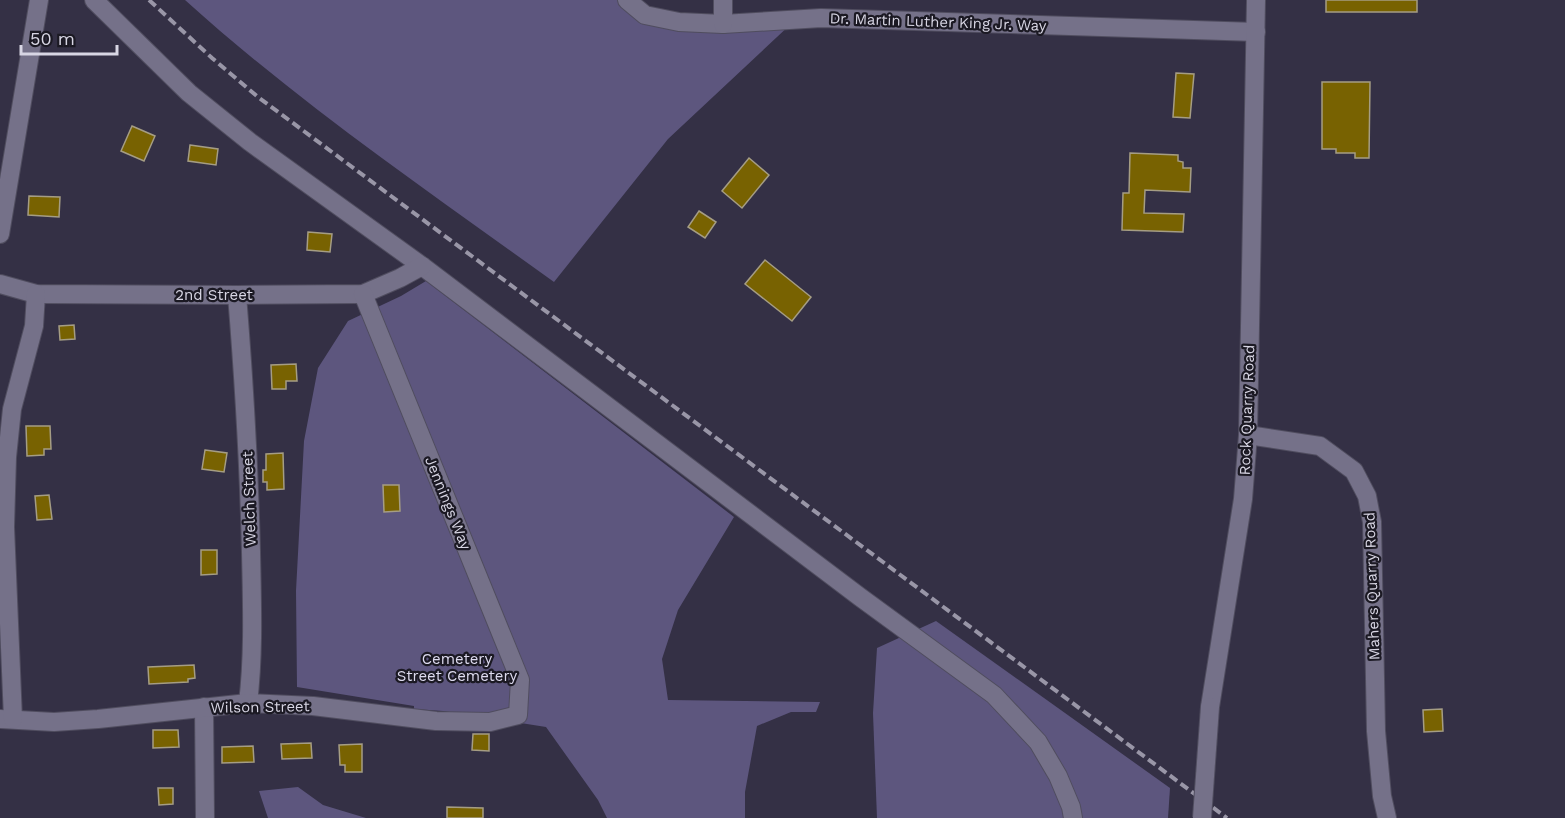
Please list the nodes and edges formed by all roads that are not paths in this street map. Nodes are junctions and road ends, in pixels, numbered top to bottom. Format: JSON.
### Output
{"nodes":[{"id":1,"x":39,"y":0,"type":"edge"},
{"id":2,"x":94,"y":0,"type":"edge"},
{"id":3,"x":627,"y":0,"type":"edge"},
{"id":4,"x":723,"y":0,"type":"edge"},
{"id":5,"x":1256,"y":0,"type":"edge"},
{"id":6,"x":723,"y":24,"type":"junction"},
{"id":7,"x":1256,"y":32,"type":"junction"},
{"id":8,"x":0,"y":234,"type":"edge"},
{"id":9,"x":422,"y":266,"type":"junction"},
{"id":10,"x":0,"y":284,"type":"edge"},
{"id":11,"x":36,"y":294,"type":"junction"},
{"id":12,"x":363,"y":294,"type":"junction"},
{"id":13,"x":237,"y":295,"type":"junction"},
{"id":14,"x":1248,"y":435,"type":"junction"},
{"id":15,"x":248,"y":704,"type":"junction"},
{"id":16,"x":204,"y":707,"type":"junction"},
{"id":17,"x":518,"y":715,"type":"joint"},
{"id":18,"x":7,"y":719,"type":"edge"},
{"id":19,"x":205,"y":818,"type":"edge"},
{"id":20,"x":1073,"y":818,"type":"edge"},
{"id":21,"x":1202,"y":818,"type":"edge"},
{"id":22,"x":1387,"y":818,"type":"edge"}],
"edges":[{"from":1,"to":8,"type":"street"},
{"from":2,"to":9,"type":"street"},
{"from":3,"to":6,"type":"street","name":"Dr. Martin Luther King Jr. Way"},
{"from":4,"to":6,"type":"street"},
{"from":5,"to":7,"type":"street","name":"Rock Quarry Road"},
{"from":6,"to":7,"type":"street","name":"Dr. Martin Luther King Jr. Way"},
{"from":7,"to":14,"type":"street","name":"Rock Quarry Road"},
{"from":9,"to":12,"type":"street","name":"2nd Street"},
{"from":9,"to":20,"type":"street"},
{"from":10,"to":11,"type":"street","name":"2nd Street"},
{"from":11,"to":13,"type":"street","name":"2nd Street"},
{"from":11,"to":18,"type":"street"},
{"from":12,"to":13,"type":"street","name":"2nd Street"},
{"from":12,"to":17,"type":"street","name":"Jennings Way"},
{"from":13,"to":15,"type":"street","name":"Welch Street"},
{"from":14,"to":21,"type":"street","name":"Rock Quarry Road","bridge":true},
{"from":14,"to":22,"type":"street","name":"Mahers Quarry Road"},
{"from":15,"to":16,"type":"street","name":"Wilson Street"},
{"from":15,"to":17,"type":"street","name":"Wilson Street"},
{"from":16,"to":18,"type":"street","name":"Wilson Street"},
{"from":16,"to":19,"type":"street"}]}
